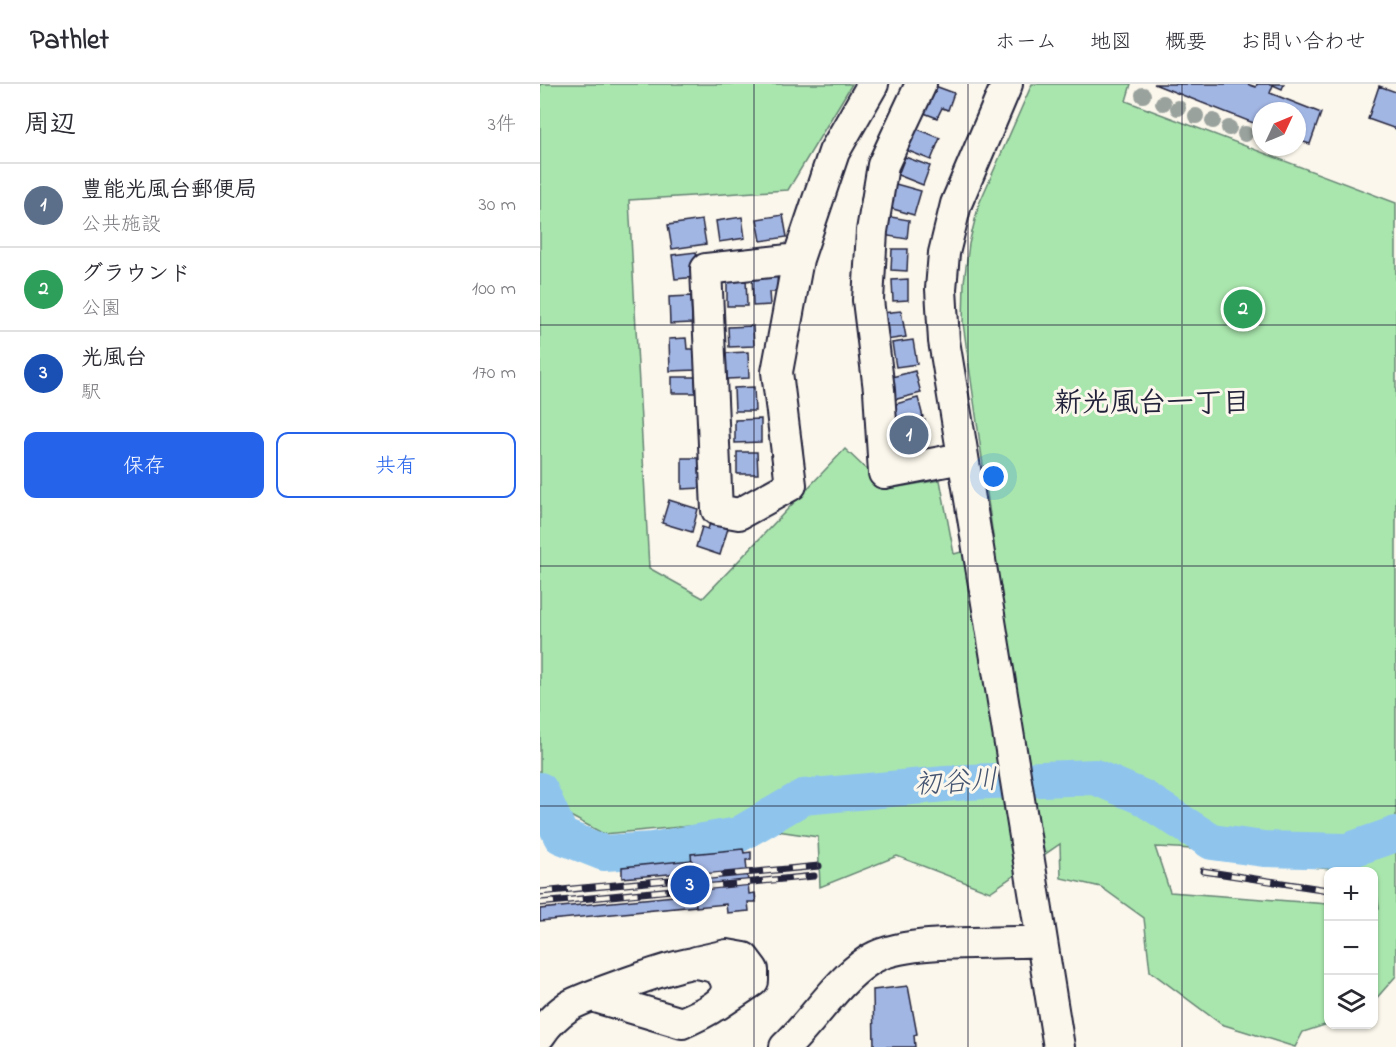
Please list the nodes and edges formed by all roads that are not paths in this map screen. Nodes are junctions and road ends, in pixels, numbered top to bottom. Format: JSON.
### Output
{"nodes":[{"id":1,"x":873,"y":84,"type":"edge"},
{"id":2,"x":921,"y":84,"type":"edge"},
{"id":3,"x":1007,"y":84,"type":"edge"},
{"id":4,"x":798,"y":259,"type":"junction"},
{"id":5,"x":962,"y":458,"type":"junction"},
{"id":6,"x":1041,"y":941,"type":"junction"},
{"id":7,"x":592,"y":996,"type":"junction"},
{"id":8,"x":540,"y":1035,"type":"edge"},
{"id":9,"x":785,"y":1047,"type":"edge"},
{"id":10,"x":1059,"y":1047,"type":"edge"}],
"edges":[{"from":1,"to":4,"type":"street"},
{"from":2,"to":5,"type":"street"},
{"from":3,"to":5,"type":"street"},
{"from":4,"to":4,"type":"street"},
{"from":5,"to":6,"type":"street","bridge":true},
{"from":6,"to":9,"type":"street"},
{"from":6,"to":10,"type":"street"},
{"from":7,"to":7,"type":"street"},
{"from":7,"to":8,"type":"street"}]}
